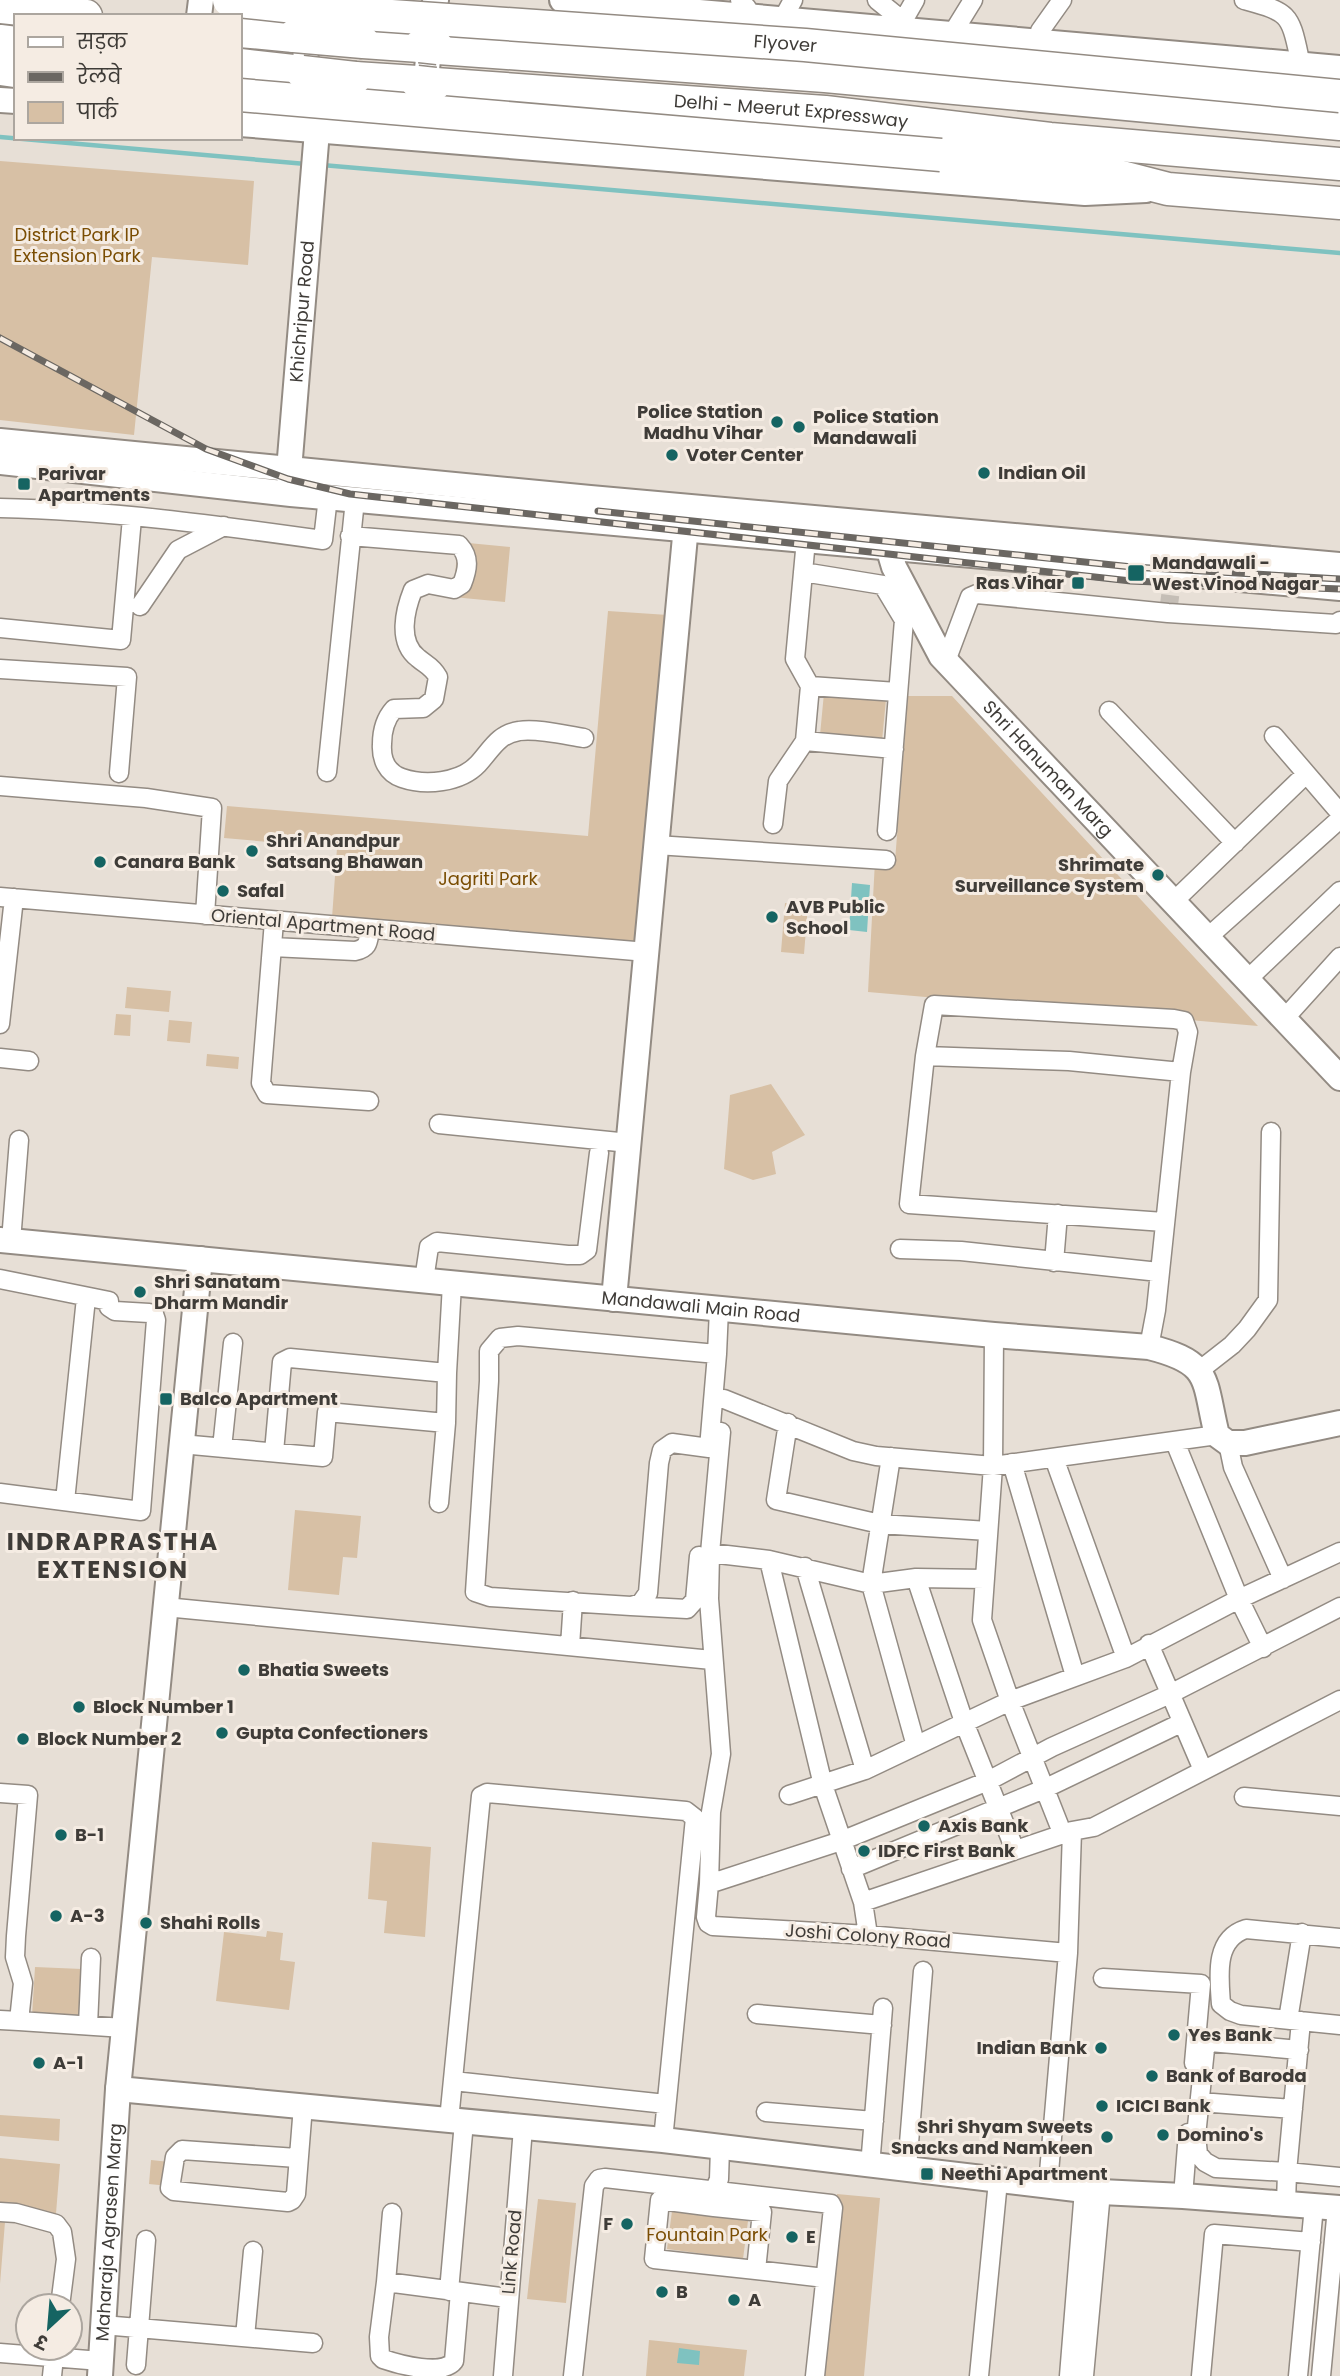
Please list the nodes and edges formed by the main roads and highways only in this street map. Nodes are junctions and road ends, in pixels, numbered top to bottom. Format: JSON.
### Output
{"nodes":[{"id":1,"x":229,"y":0,"type":"edge"},
{"id":2,"x":0,"y":7,"type":"edge"},
{"id":3,"x":67,"y":14,"type":"edge"},
{"id":4,"x":242,"y":31,"type":"edge"},
{"id":5,"x":242,"y":65,"type":"edge"},
{"id":6,"x":242,"y":95,"type":"edge"},
{"id":7,"x":1340,"y":96,"type":"edge"},
{"id":8,"x":1340,"y":124,"type":"edge"},
{"id":9,"x":1340,"y":164,"type":"edge"},
{"id":10,"x":1340,"y":203,"type":"edge"}],
"edges":[{"from":1,"to":7,"type":"highway","name":"Flyover","bridge":true},
{"from":2,"to":3,"type":"highway"},
{"from":4,"to":8,"type":"highway","name":"Delhi - Meerut Expressway","bridge":true},
{"from":5,"to":9,"type":"highway","name":"Delhi - Meerut Expressway","bridge":true},
{"from":6,"to":10,"type":"highway","bridge":true}]}
